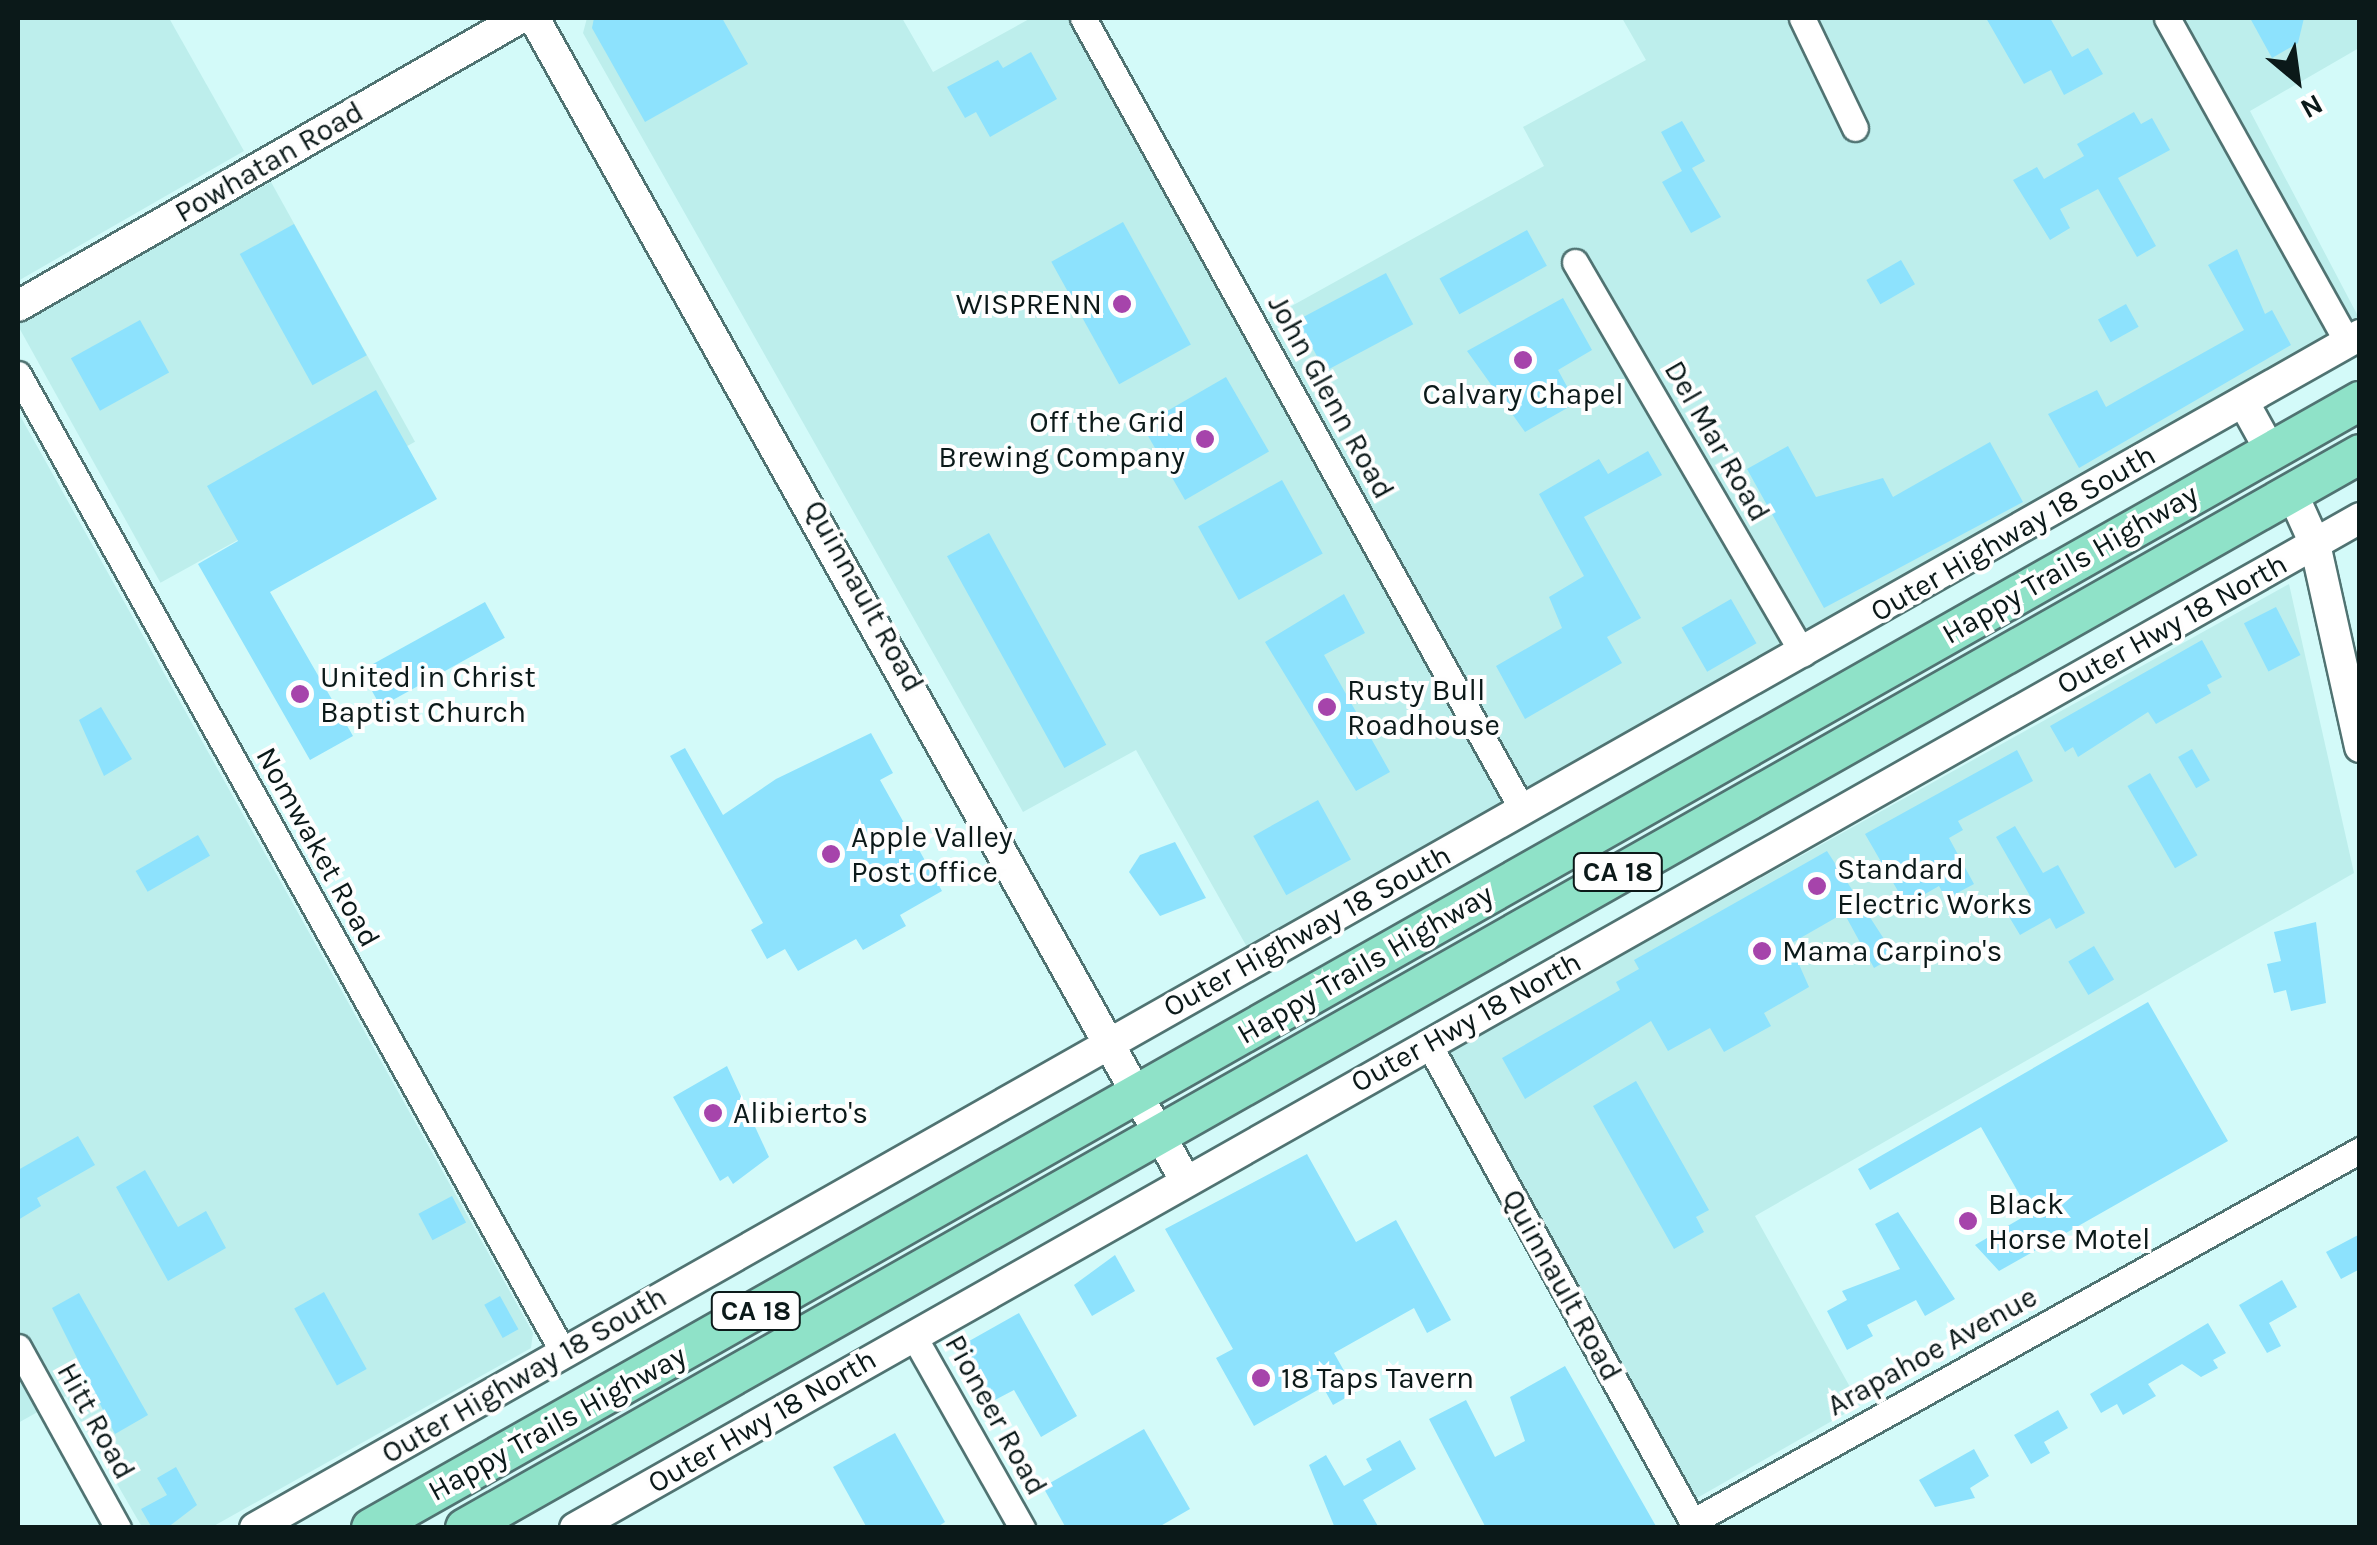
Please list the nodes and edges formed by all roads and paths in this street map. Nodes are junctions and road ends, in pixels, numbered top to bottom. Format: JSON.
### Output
{"nodes":[{"id":1,"x":520,"y":18,"type":"edge"},
{"id":2,"x":534,"y":18,"type":"edge"},
{"id":3,"x":1084,"y":18,"type":"edge"},
{"id":4,"x":1802,"y":18,"type":"edge"},
{"id":5,"x":2167,"y":18,"type":"edge"},
{"id":6,"x":1855,"y":128,"type":"dead end"},
{"id":7,"x":1575,"y":262,"type":"dead end"},
{"id":8,"x":18,"y":306,"type":"edge"},
{"id":9,"x":2353,"y":339,"type":"edge"},
{"id":10,"x":18,"y":374,"type":"edge"},
{"id":11,"x":2360,"y":400,"type":"edge"},
{"id":12,"x":2244,"y":402,"type":"junction"},
{"id":13,"x":2360,"y":422,"type":"edge"},
{"id":14,"x":2270,"y":450,"type":"junction"},
{"id":15,"x":2360,"y":454,"type":"edge"},
{"id":16,"x":2292,"y":493,"type":"junction"},
{"id":17,"x":2360,"y":518,"type":"edge"},
{"id":18,"x":2314,"y":544,"type":"junction"},
{"id":19,"x":2076,"y":612,"type":"junction"},
{"id":20,"x":1802,"y":652,"type":"junction"},
{"id":21,"x":2360,"y":747,"type":"edge"},
{"id":22,"x":1522,"y":809,"type":"junction"},
{"id":23,"x":1110,"y":1042,"type":"junction"},
{"id":24,"x":1428,"y":1043,"type":"junction"},
{"id":25,"x":1140,"y":1094,"type":"junction"},
{"id":26,"x":1159,"y":1131,"type":"junction"},
{"id":27,"x":2360,"y":1150,"type":"edge"},
{"id":28,"x":1185,"y":1180,"type":"junction"},
{"id":29,"x":913,"y":1335,"type":"junction"},
{"id":30,"x":18,"y":1347,"type":"edge"},
{"id":31,"x":563,"y":1352,"type":"junction"},
{"id":32,"x":1694,"y":1525,"type":"edge"},
{"id":33,"x":118,"y":1528,"type":"edge"},
{"id":34,"x":255,"y":1528,"type":"edge"},
{"id":35,"x":371,"y":1528,"type":"edge"},
{"id":36,"x":465,"y":1528,"type":"edge"},
{"id":37,"x":575,"y":1528,"type":"edge"},
{"id":38,"x":1022,"y":1528,"type":"edge"}],
"edges":[{"from":1,"to":8,"type":"street","name":"Powhatan Road"},
{"from":2,"to":23,"type":"street","name":"Quinnault Road"},
{"from":3,"to":22,"type":"street","name":"John Glenn Road"},
{"from":4,"to":6,"type":"street"},
{"from":5,"to":9,"type":"street"},
{"from":7,"to":20,"type":"street","name":"Del Mar Road"},
{"from":9,"to":12,"type":"street","name":"Outer Highway 18 South"},
{"from":10,"to":31,"type":"street","name":"Nomwaket Road"},
{"from":11,"to":14,"type":"main road","name":"Happy Trails Highway","number":"CA 18"},
{"from":12,"to":14,"type":"street"},
{"from":12,"to":20,"type":"street","name":"Outer Highway 18 South"},
{"from":13,"to":16,"type":"main road"},
{"from":14,"to":19,"type":"main road"},
{"from":14,"to":25,"type":"main road","name":"Happy Trails Highway","number":"CA 18"},
{"from":15,"to":16,"type":"main road","name":"Happy Trails Highway","number":"CA 18"},
{"from":16,"to":18,"type":"street"},
{"from":16,"to":19,"type":"main road","name":"Happy Trails Highway","number":"CA 18"},
{"from":17,"to":18,"type":"street","name":"Outer Hwy 18 North"},
{"from":18,"to":21,"type":"street"},
{"from":18,"to":24,"type":"street","name":"Outer Hwy 18 North"},
{"from":19,"to":26,"type":"main road","name":"Happy Trails Highway","number":"CA 18"},
{"from":20,"to":22,"type":"street","name":"Outer Highway 18 South"},
{"from":22,"to":23,"type":"street","name":"Outer Highway 18 South"},
{"from":23,"to":25,"type":"street","name":"Quinnault Road"},
{"from":23,"to":31,"type":"street","name":"Outer Highway 18 South"},
{"from":24,"to":28,"type":"street","name":"Outer Hwy 18 North"},
{"from":24,"to":32,"type":"street","name":"Quinnault Road"},
{"from":25,"to":26,"type":"street","name":"Quinnault Road"},
{"from":25,"to":35,"type":"main road","name":"Happy Trails Highway","number":"CA 18"},
{"from":26,"to":28,"type":"street","name":"Quinnault Road"},
{"from":26,"to":36,"type":"main road","name":"Happy Trails Highway","number":"CA 18"},
{"from":27,"to":32,"type":"street","name":"Arapahoe Avenue"},
{"from":28,"to":29,"type":"street","name":"Outer Hwy 18 North"},
{"from":29,"to":37,"type":"street","name":"Outer Hwy 18 North"},
{"from":29,"to":38,"type":"street","name":"Pioneer Road"},
{"from":30,"to":33,"type":"street","name":"Hitt Road"},
{"from":31,"to":34,"type":"street","name":"Outer Highway 18 South"}]}
